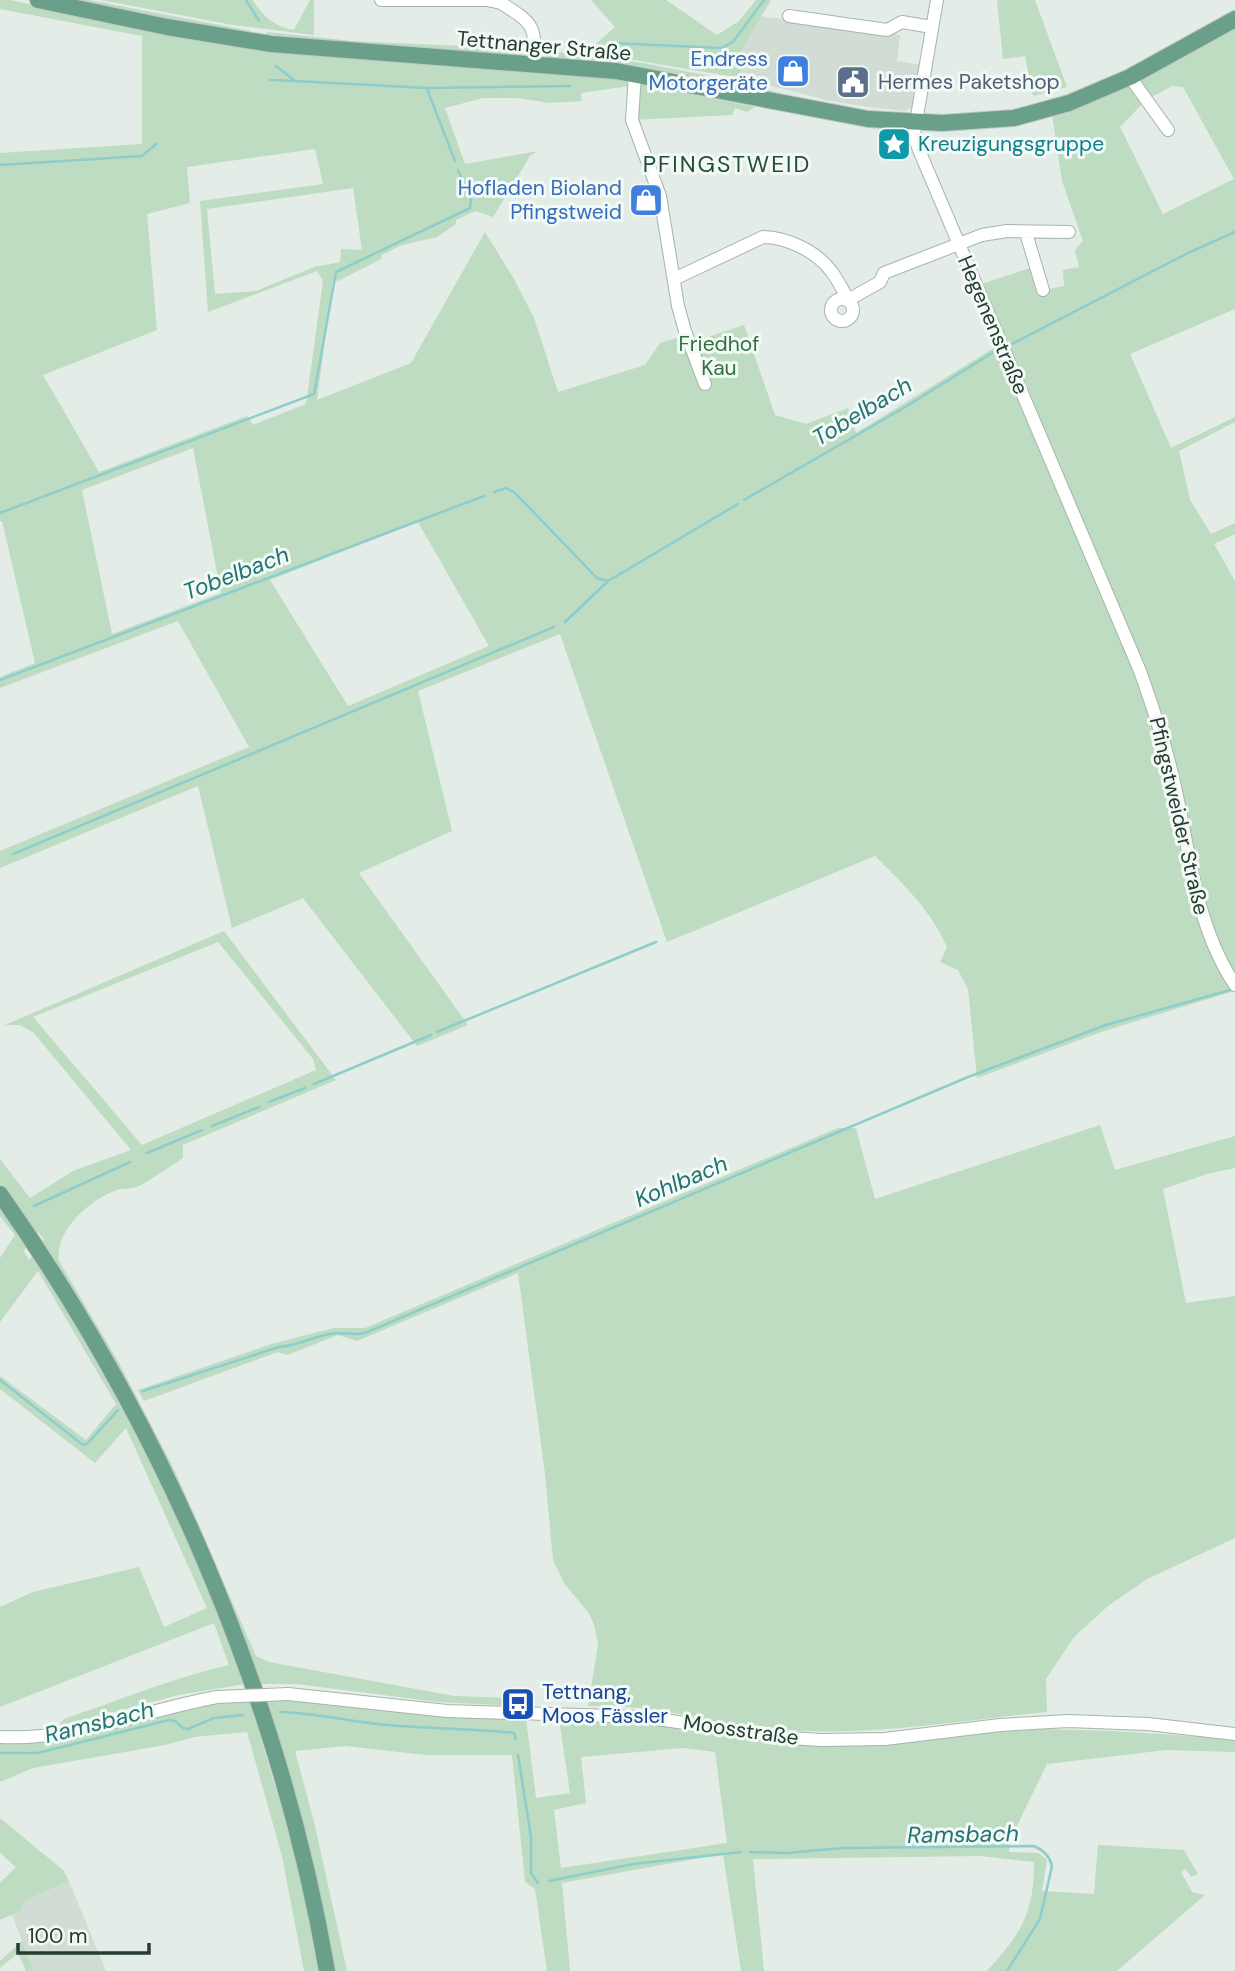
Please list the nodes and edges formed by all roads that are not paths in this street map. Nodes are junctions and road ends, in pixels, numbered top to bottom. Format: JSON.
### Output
{"nodes":[{"id":1,"x":38,"y":0,"type":"edge"},
{"id":2,"x":381,"y":0,"type":"edge"},
{"id":3,"x":937,"y":0,"type":"edge"},
{"id":4,"x":501,"y":2,"type":"edge"},
{"id":5,"x":789,"y":16,"type":"dead end"},
{"id":6,"x":1235,"y":19,"type":"edge"},
{"id":7,"x":932,"y":27,"type":"junction"},
{"id":8,"x":534,"y":65,"type":"junction"},
{"id":9,"x":635,"y":74,"type":"junction"},
{"id":10,"x":1130,"y":76,"type":"junction"},
{"id":11,"x":916,"y":122,"type":"junction"},
{"id":12,"x":1168,"y":130,"type":"dead end"},
{"id":13,"x":1069,"y":232,"type":"dead end"},
{"id":14,"x":1026,"y":233,"type":"junction"},
{"id":15,"x":958,"y":245,"type":"junction"},
{"id":16,"x":674,"y":278,"type":"junction"},
{"id":17,"x":1043,"y":290,"type":"dead end"},
{"id":18,"x":705,"y":384,"type":"dead end"},
{"id":19,"x":1113,"y":606,"type":"joint"},
{"id":20,"x":1235,"y":985,"type":"edge"},
{"id":21,"x":0,"y":1194,"type":"edge"},
{"id":22,"x":1235,"y":1734,"type":"edge"},
{"id":23,"x":0,"y":1737,"type":"edge"},
{"id":24,"x":327,"y":1971,"type":"edge"}],
"edges":[{"from":1,"to":8,"type":"main road","name":"Tettnanger Straße"},
{"from":2,"to":4,"type":"street"},
{"from":3,"to":7,"type":"street","name":"Hegenenstraße"},
{"from":4,"to":8,"type":"street"},
{"from":5,"to":7,"type":"street"},
{"from":6,"to":10,"type":"main road","name":"Tettnanger Straße"},
{"from":7,"to":11,"type":"street","name":"Hegenenstraße"},
{"from":8,"to":9,"type":"main road","name":"Tettnanger Straße"},
{"from":9,"to":11,"type":"main road","name":"Tettnanger Straße"},
{"from":9,"to":16,"type":"street"},
{"from":10,"to":11,"type":"main road","name":"Tettnanger Straße"},
{"from":10,"to":12,"type":"street"},
{"from":11,"to":15,"type":"street","name":"Hegenenstraße"},
{"from":13,"to":14,"type":"street"},
{"from":14,"to":15,"type":"street"},
{"from":14,"to":17,"type":"street"},
{"from":15,"to":16,"type":"street","name":"Hegenenstraße"},
{"from":15,"to":19,"type":"street","name":"Hegenenstraße"},
{"from":16,"to":18,"type":"street"},
{"from":19,"to":20,"type":"street","name":"Pfingstweider Straße"},
{"from":21,"to":24,"type":"main road"},
{"from":22,"to":23,"type":"street","name":"Moosstraße","bridge":true}]}
